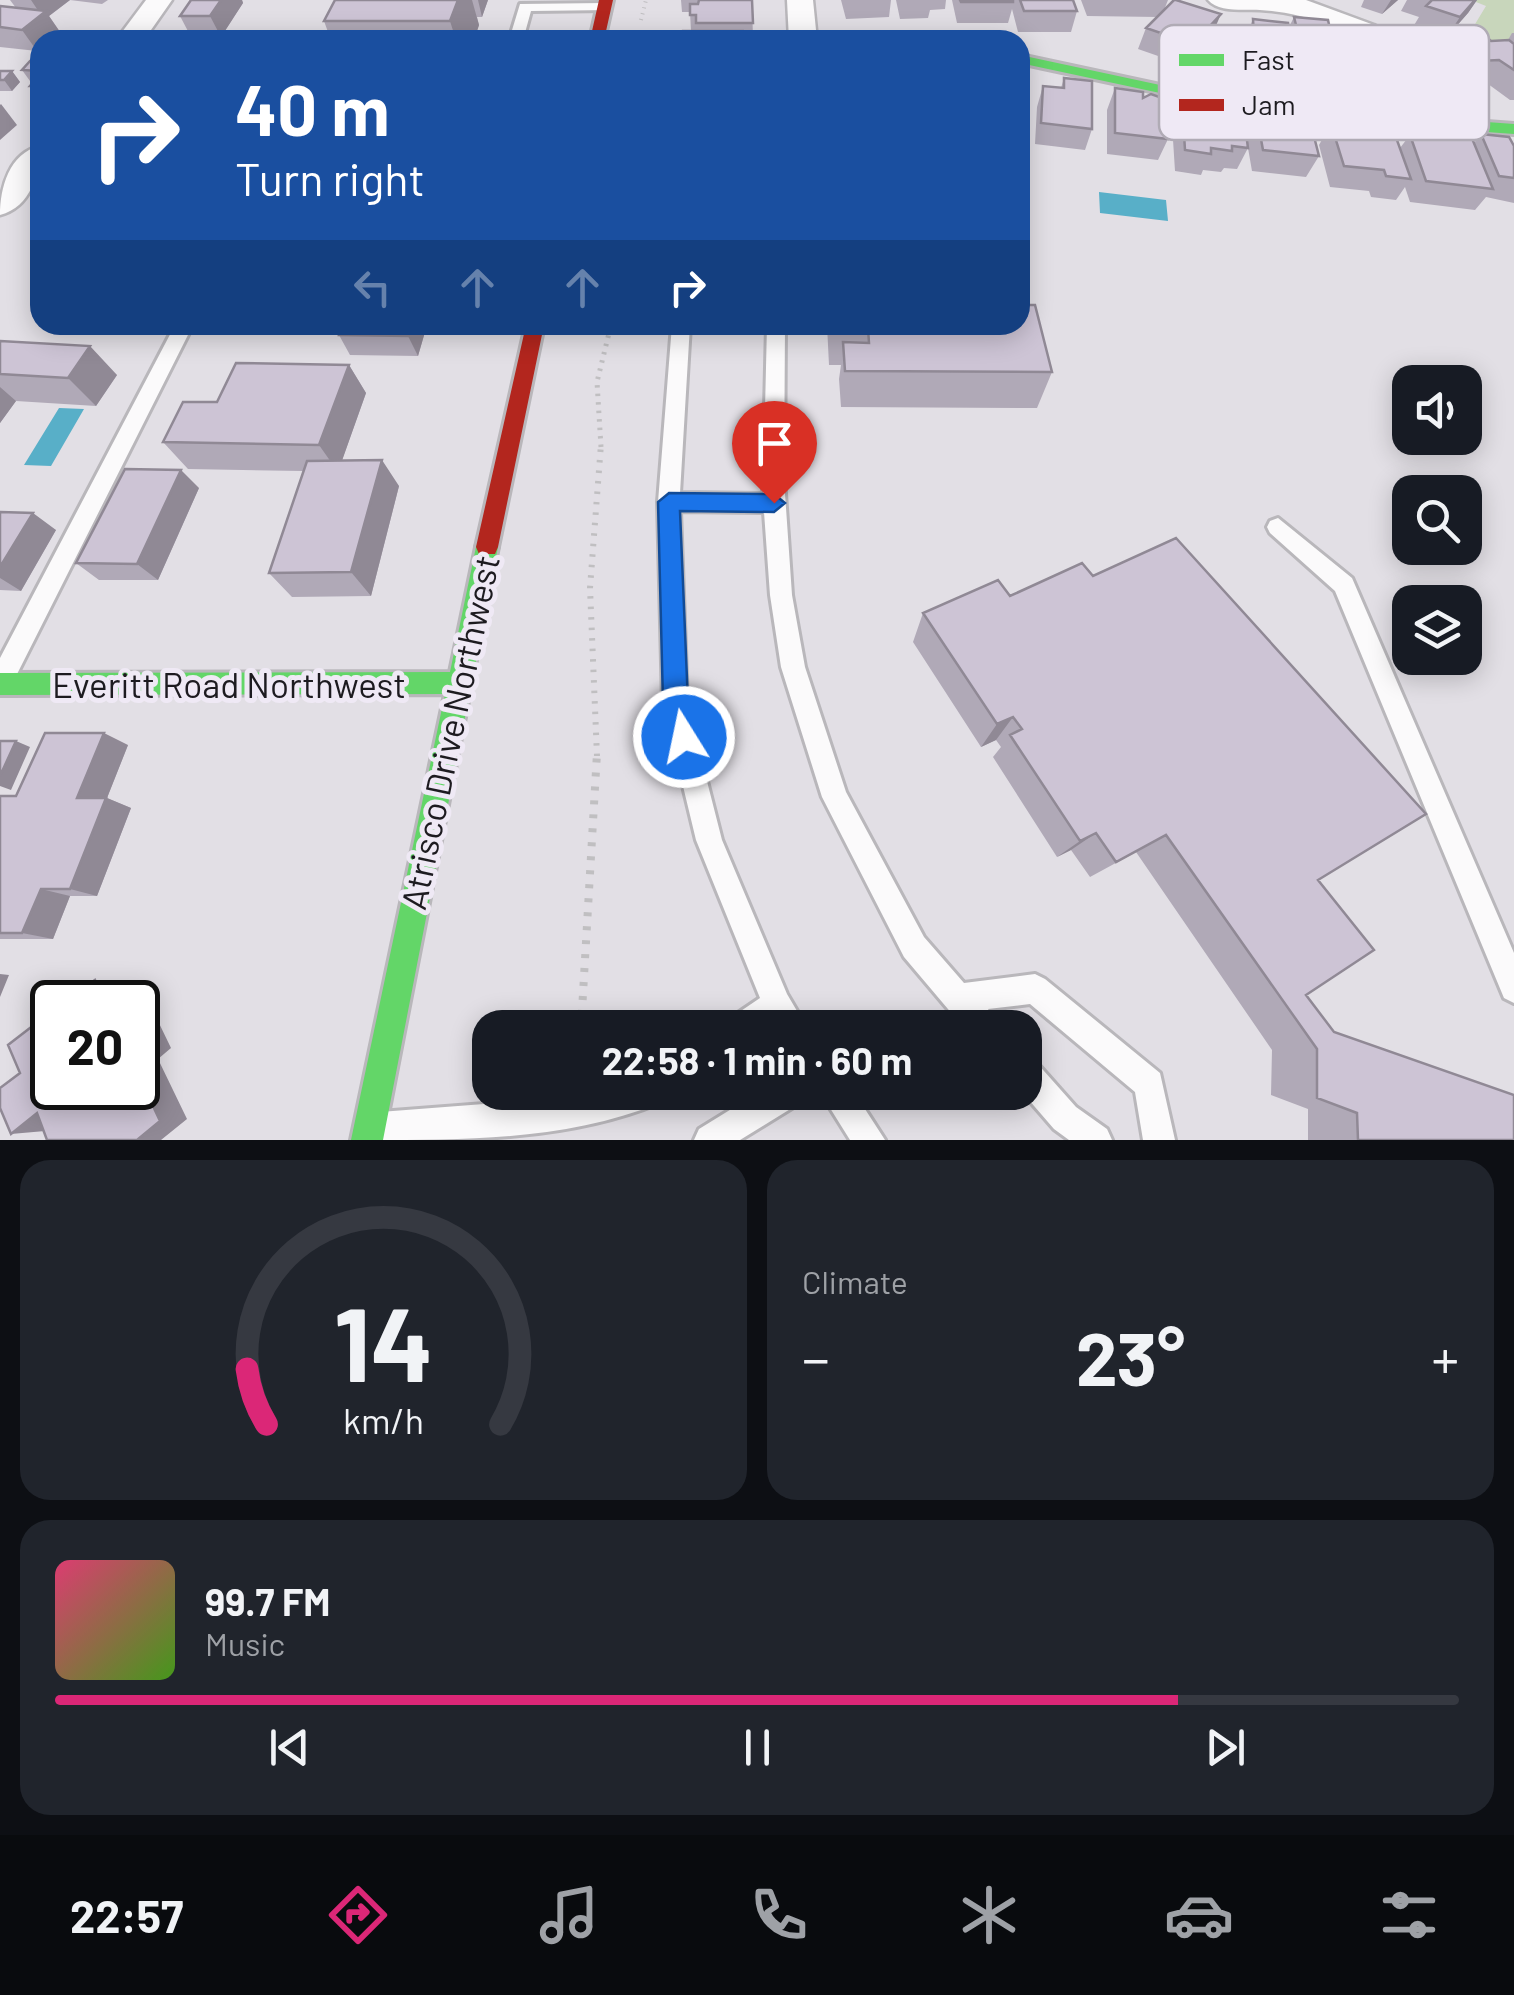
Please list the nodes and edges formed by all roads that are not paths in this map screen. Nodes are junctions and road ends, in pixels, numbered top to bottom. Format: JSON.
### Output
{"nodes":[{"id":1,"x":159,"y":0,"type":"edge"},
{"id":2,"x":800,"y":0,"type":"edge"},
{"id":3,"x":1221,"y":0,"type":"edge"},
{"id":4,"x":605,"y":4,"type":"edge"},
{"id":5,"x":1348,"y":25,"type":"edge"},
{"id":6,"x":137,"y":30,"type":"edge"},
{"id":7,"x":518,"y":30,"type":"edge"},
{"id":8,"x":599,"y":30,"type":"edge"},
{"id":9,"x":802,"y":30,"type":"edge"},
{"id":10,"x":1030,"y":60,"type":"edge"},
{"id":11,"x":1159,"y":89,"type":"edge"},
{"id":12,"x":1489,"y":127,"type":"edge"},
{"id":13,"x":1514,"y":129,"type":"edge"},
{"id":14,"x":30,"y":168,"type":"edge"},
{"id":15,"x":0,"y":205,"type":"edge"},
{"id":16,"x":179,"y":335,"type":"edge"},
{"id":17,"x":533,"y":335,"type":"edge"},
{"id":18,"x":680,"y":335,"type":"edge"},
{"id":19,"x":776,"y":335,"type":"edge"},
{"id":20,"x":669,"y":502,"type":"junction"},
{"id":21,"x":774,"y":503,"type":"junction"},
{"id":22,"x":1278,"y":527,"type":"dead end"},
{"id":23,"x":457,"y":683,"type":"junction"},
{"id":24,"x":0,"y":684,"type":"edge"},
{"id":25,"x":1514,"y":988,"type":"edge"},
{"id":26,"x":958,"y":998,"type":"junction"},
{"id":27,"x":781,"y":1010,"type":"edge"},
{"id":28,"x":968,"y":1010,"type":"edge"},
{"id":29,"x":1042,"y":1092,"type":"edge"},
{"id":30,"x":587,"y":1110,"type":"edge"},
{"id":31,"x":759,"y":1110,"type":"edge"},
{"id":32,"x":847,"y":1110,"type":"edge"},
{"id":33,"x":368,"y":1134,"type":"edge"},
{"id":34,"x":710,"y":1140,"type":"edge"},
{"id":35,"x":868,"y":1140,"type":"edge"},
{"id":36,"x":1096,"y":1140,"type":"edge"},
{"id":37,"x":1159,"y":1140,"type":"edge"}],
"edges":[{"from":1,"to":6,"type":"street"},
{"from":2,"to":9,"type":"street"},
{"from":3,"to":5,"type":"street"},
{"from":4,"to":7,"type":"lane"},
{"from":4,"to":8,"type":"street"},
{"from":10,"to":11,"type":"street"},
{"from":12,"to":13,"type":"street"},
{"from":14,"to":15,"type":"street"},
{"from":16,"to":24,"type":"lane"},
{"from":17,"to":23,"type":"street","name":"Atrisco Drive Northwest"},
{"from":18,"to":20,"type":"lane"},
{"from":19,"to":21,"type":"lane"},
{"from":20,"to":21,"type":"lane"},
{"from":20,"to":27,"type":"lane"},
{"from":21,"to":26,"type":"lane"},
{"from":22,"to":25,"type":"lane"},
{"from":23,"to":24,"type":"street","name":"Everitt Road Northwest"},
{"from":23,"to":33,"type":"street","name":"Atrisco Drive Northwest"},
{"from":26,"to":28,"type":"lane"},
{"from":26,"to":37,"type":"lane"},
{"from":29,"to":36,"type":"lane"},
{"from":30,"to":33,"type":"lane"},
{"from":31,"to":34,"type":"lane"},
{"from":32,"to":35,"type":"lane"}]}
